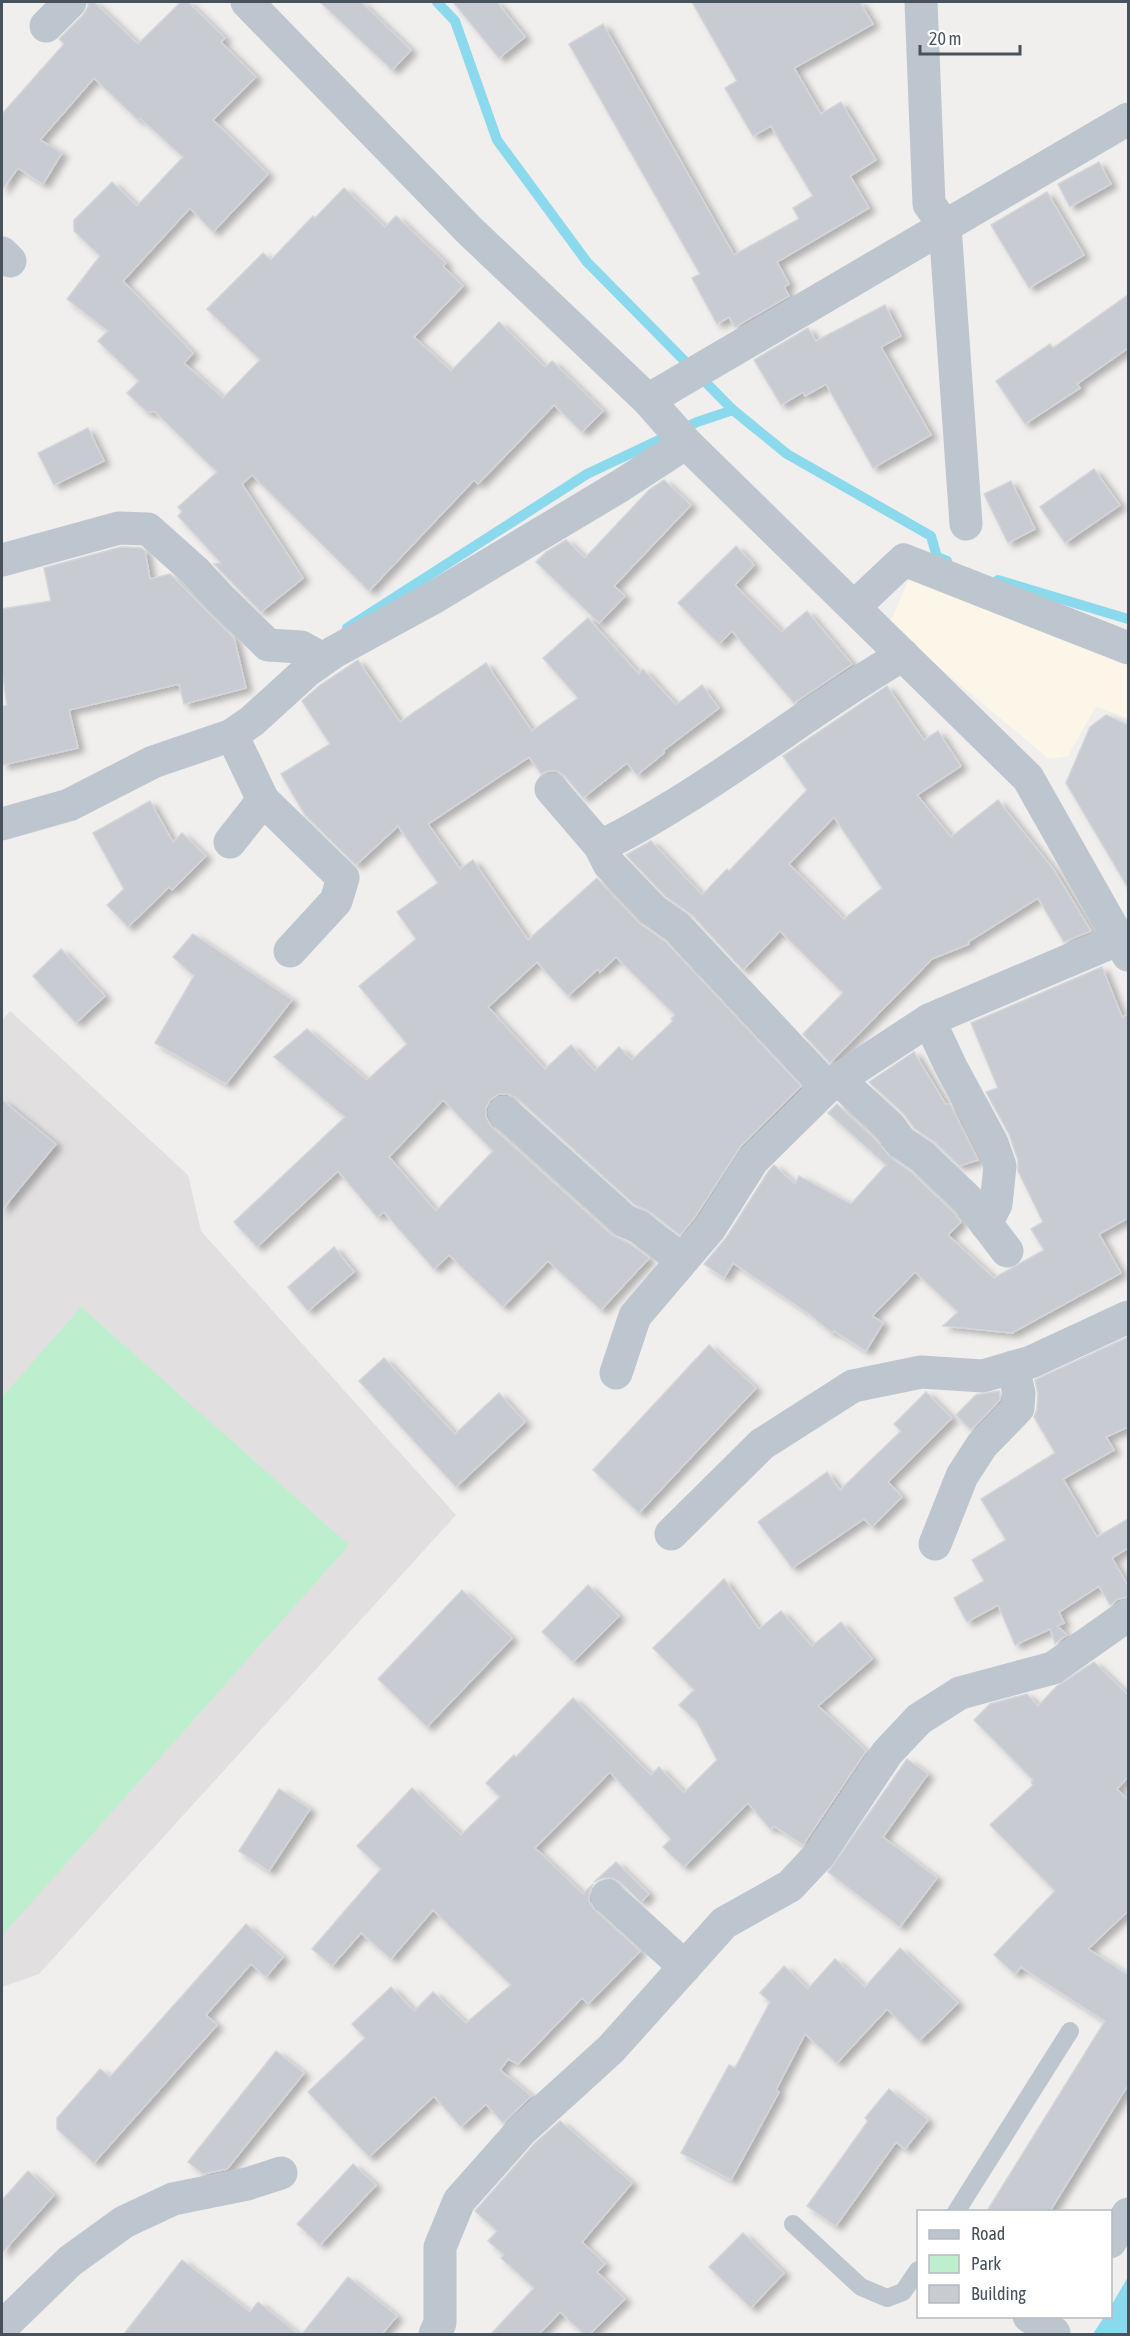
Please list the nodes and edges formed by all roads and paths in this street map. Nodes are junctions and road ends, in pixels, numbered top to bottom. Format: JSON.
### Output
{"nodes":[{"id":1,"x":70,"y":2,"type":"edge"},
{"id":2,"x":247,"y":2,"type":"edge"},
{"id":3,"x":921,"y":2,"type":"edge"},
{"id":4,"x":46,"y":26,"type":"dead end"},
{"id":5,"x":1128,"y":119,"type":"edge"},
{"id":6,"x":945,"y":226,"type":"junction"},
{"id":7,"x":648,"y":400,"type":"junction"},
{"id":8,"x":680,"y":435,"type":"junction"},
{"id":9,"x":966,"y":524,"type":"dead end"},
{"id":10,"x":2,"y":560,"type":"edge"},
{"id":11,"x":854,"y":607,"type":"junction"},
{"id":12,"x":1128,"y":648,"type":"edge"},
{"id":13,"x":313,"y":654,"type":"junction"},
{"id":14,"x":903,"y":655,"type":"junction"},
{"id":15,"x":232,"y":735,"type":"junction"},
{"id":16,"x":551,"y":789,"type":"dead end"},
{"id":17,"x":263,"y":800,"type":"junction"},
{"id":18,"x":2,"y":824,"type":"edge"},
{"id":19,"x":230,"y":842,"type":"dead end"},
{"id":20,"x":600,"y":846,"type":"junction"},
{"id":21,"x":1124,"y":947,"type":"edge"},
{"id":22,"x":290,"y":951,"type":"dead end"},
{"id":23,"x":929,"y":1020,"type":"junction"},
{"id":24,"x":832,"y":1083,"type":"junction"},
{"id":25,"x":504,"y":1112,"type":"dead end"},
{"id":26,"x":986,"y":1224,"type":"junction"},
{"id":27,"x":1007,"y":1251,"type":"dead end"},
{"id":28,"x":682,"y":1260,"type":"junction"},
{"id":29,"x":1128,"y":1317,"type":"edge"},
{"id":30,"x":1013,"y":1367,"type":"junction"},
{"id":31,"x":616,"y":1373,"type":"dead end"},
{"id":32,"x":671,"y":1534,"type":"dead end"},
{"id":33,"x":935,"y":1544,"type":"dead end"},
{"id":34,"x":1128,"y":1615,"type":"edge"},
{"id":35,"x":607,"y":1896,"type":"dead end"},
{"id":36,"x":685,"y":1967,"type":"junction"},
{"id":37,"x":1070,"y":2031,"type":"dead end"},
{"id":38,"x":281,"y":2173,"type":"dead end"},
{"id":39,"x":957,"y":2210,"type":"edge"},
{"id":40,"x":1128,"y":2214,"type":"edge"},
{"id":41,"x":793,"y":2224,"type":"dead end"},
{"id":42,"x":1112,"y":2239,"type":"edge"},
{"id":43,"x":917,"y":2271,"type":"edge"},
{"id":44,"x":2,"y":2327,"type":"edge"},
{"id":45,"x":435,"y":2334,"type":"edge"}],
"edges":[{"from":1,"to":4,"type":"street"},
{"from":2,"to":7,"type":"street"},
{"from":3,"to":6,"type":"street"},
{"from":5,"to":6,"type":"street"},
{"from":6,"to":7,"type":"street"},
{"from":6,"to":9,"type":"street"},
{"from":7,"to":8,"type":"street"},
{"from":8,"to":11,"type":"street"},
{"from":8,"to":13,"type":"street"},
{"from":10,"to":13,"type":"street"},
{"from":11,"to":12,"type":"street"},
{"from":11,"to":14,"type":"street"},
{"from":13,"to":15,"type":"street"},
{"from":14,"to":20,"type":"street"},
{"from":14,"to":21,"type":"street"},
{"from":15,"to":17,"type":"street"},
{"from":15,"to":18,"type":"street"},
{"from":16,"to":20,"type":"street"},
{"from":17,"to":19,"type":"street"},
{"from":17,"to":22,"type":"street"},
{"from":20,"to":24,"type":"street"},
{"from":21,"to":23,"type":"street"},
{"from":23,"to":24,"type":"street"},
{"from":23,"to":26,"type":"street"},
{"from":24,"to":26,"type":"street"},
{"from":24,"to":28,"type":"street"},
{"from":25,"to":28,"type":"street"},
{"from":26,"to":27,"type":"street"},
{"from":28,"to":31,"type":"street"},
{"from":29,"to":30,"type":"street"},
{"from":30,"to":32,"type":"street"},
{"from":30,"to":33,"type":"street"},
{"from":34,"to":36,"type":"street"},
{"from":35,"to":36,"type":"street"},
{"from":36,"to":45,"type":"street"},
{"from":37,"to":39,"type":"lane"},
{"from":38,"to":44,"type":"street"},
{"from":40,"to":42,"type":"street"},
{"from":41,"to":43,"type":"lane"}]}
